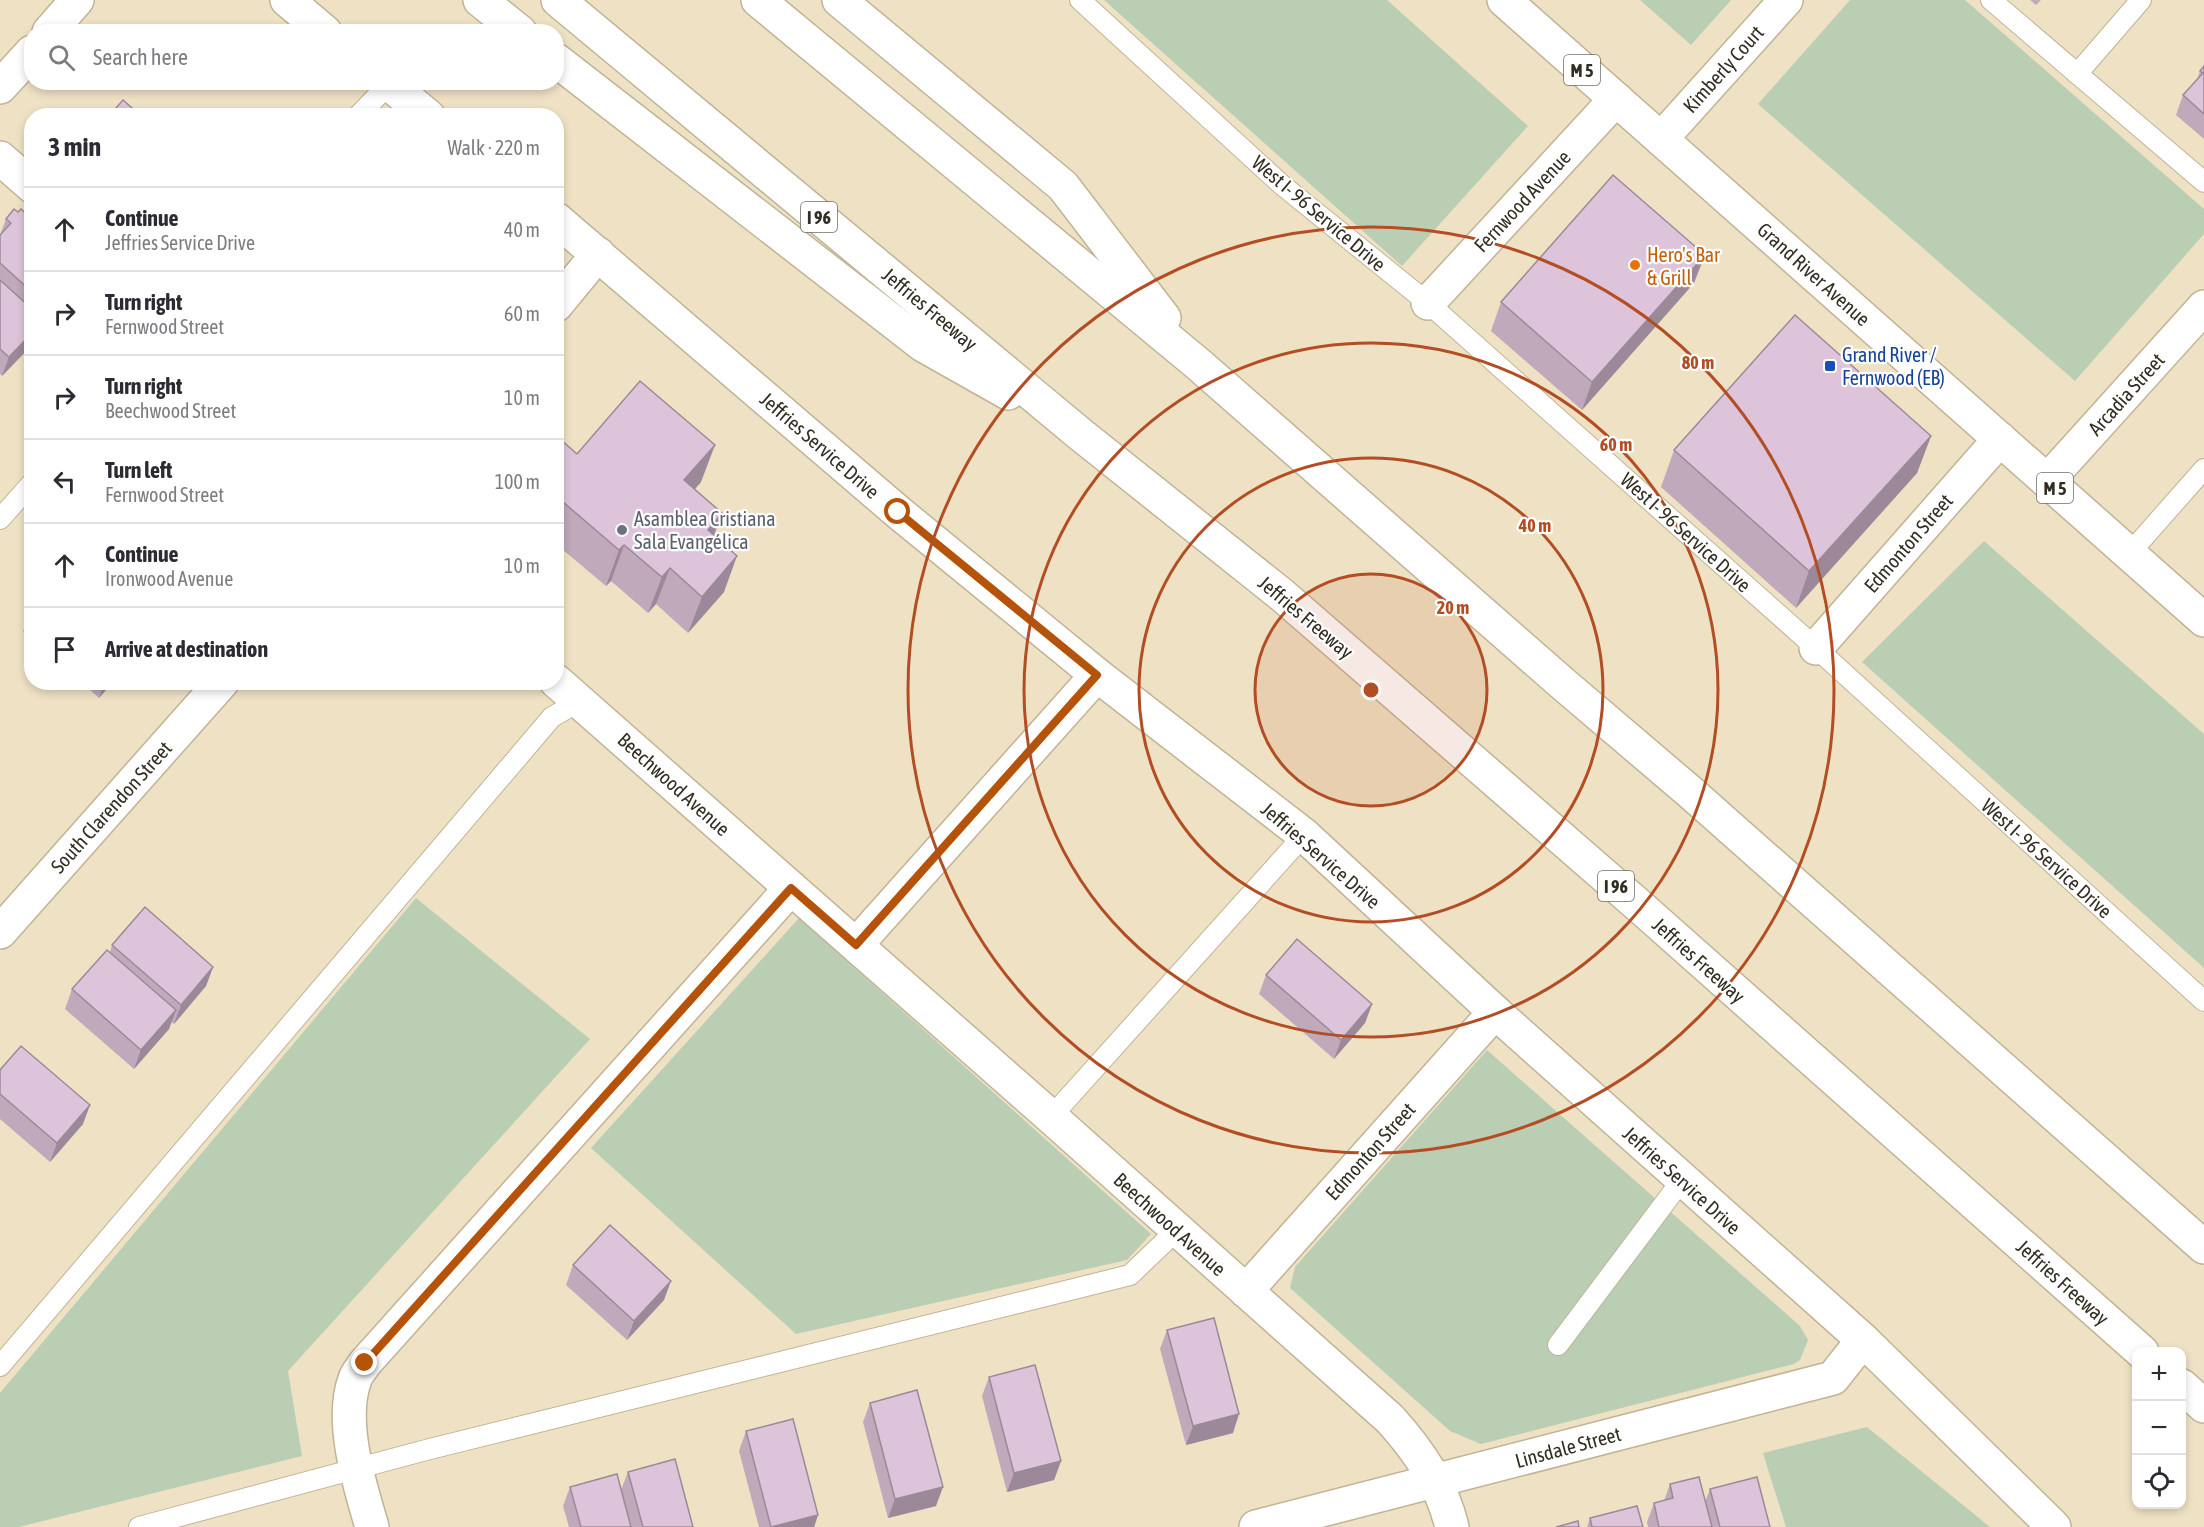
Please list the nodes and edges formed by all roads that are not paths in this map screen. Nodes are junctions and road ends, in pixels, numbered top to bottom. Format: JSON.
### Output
{"nodes":[{"id":1,"x":77,"y":0,"type":"edge"},
{"id":2,"x":287,"y":0,"type":"edge"},
{"id":3,"x":480,"y":0,"type":"edge"},
{"id":4,"x":558,"y":0,"type":"edge"},
{"id":5,"x":758,"y":0,"type":"edge"},
{"id":6,"x":839,"y":0,"type":"edge"},
{"id":7,"x":1080,"y":0,"type":"edge"},
{"id":8,"x":1504,"y":0,"type":"edge"},
{"id":9,"x":1785,"y":0,"type":"edge"},
{"id":10,"x":1992,"y":0,"type":"edge"},
{"id":11,"x":2141,"y":0,"type":"edge"},
{"id":12,"x":56,"y":24,"type":"edge"},
{"id":13,"x":316,"y":24,"type":"edge"},
{"id":14,"x":510,"y":24,"type":"edge"},
{"id":15,"x":24,"y":61,"type":"edge"},
{"id":16,"x":564,"y":66,"type":"edge"},
{"id":17,"x":2077,"y":74,"type":"junction"},
{"id":18,"x":0,"y":87,"type":"edge"},
{"id":19,"x":382,"y":90,"type":"edge"},
{"id":20,"x":396,"y":90,"type":"edge"},
{"id":21,"x":1616,"y":99,"type":"junction"},
{"id":22,"x":365,"y":108,"type":"edge"},
{"id":23,"x":418,"y":108,"type":"edge"},
{"id":24,"x":1661,"y":139,"type":"junction"},
{"id":25,"x":0,"y":158,"type":"edge"},
{"id":26,"x":24,"y":179,"type":"edge"},
{"id":27,"x":2204,"y":182,"type":"edge"},
{"id":28,"x":564,"y":226,"type":"edge"},
{"id":29,"x":598,"y":254,"type":"junction"},
{"id":30,"x":564,"y":295,"type":"edge"},
{"id":31,"x":1428,"y":303,"type":"junction"},
{"id":32,"x":2204,"y":307,"type":"edge"},
{"id":33,"x":1197,"y":363,"type":"junction"},
{"id":34,"x":1080,"y":434,"type":"junction"},
{"id":35,"x":2000,"y":439,"type":"junction"},
{"id":36,"x":2204,"y":469,"type":"edge"},
{"id":37,"x":2047,"y":481,"type":"junction"},
{"id":38,"x":24,"y":492,"type":"edge"},
{"id":39,"x":0,"y":519,"type":"edge"},
{"id":40,"x":2129,"y":554,"type":"junction"},
{"id":41,"x":2204,"y":620,"type":"edge"},
{"id":42,"x":1816,"y":648,"type":"junction"},
{"id":43,"x":1097,"y":675,"type":"junction"},
{"id":44,"x":215,"y":690,"type":"edge"},
{"id":45,"x":568,"y":691,"type":"edge"},
{"id":46,"x":1304,"y":835,"type":"junction"},
{"id":47,"x":791,"y":888,"type":"junction"},
{"id":48,"x":0,"y":932,"type":"edge"},
{"id":49,"x":856,"y":945,"type":"junction"},
{"id":50,"x":2204,"y":1001,"type":"edge"},
{"id":51,"x":1495,"y":1012,"type":"junction"},
{"id":52,"x":1051,"y":1117,"type":"junction"},
{"id":53,"x":1682,"y":1180,"type":"junction"},
{"id":54,"x":1177,"y":1230,"type":"junction"},
{"id":55,"x":2204,"y":1247,"type":"edge"},
{"id":56,"x":1246,"y":1291,"type":"junction"},
{"id":57,"x":1863,"y":1340,"type":"junction"},
{"id":58,"x":1558,"y":1345,"type":"dead end"},
{"id":59,"x":2136,"y":1347,"type":"edge"},
{"id":60,"x":0,"y":1366,"type":"edge"},
{"id":61,"x":2186,"y":1390,"type":"edge"},
{"id":62,"x":2204,"y":1406,"type":"edge"},
{"id":63,"x":356,"y":1469,"type":"junction"},
{"id":64,"x":1435,"y":1481,"type":"junction"},
{"id":65,"x":139,"y":1527,"type":"edge"},
{"id":66,"x":372,"y":1527,"type":"edge"},
{"id":67,"x":1256,"y":1527,"type":"edge"},
{"id":68,"x":1452,"y":1527,"type":"edge"},
{"id":69,"x":2054,"y":1527,"type":"edge"}],
"edges":[{"from":1,"to":12,"type":"main road"},
{"from":2,"to":13,"type":"main road"},
{"from":3,"to":14,"type":"main road"},
{"from":4,"to":34,"type":"main road","name":"Jeffries Freeway","number":"I 96"},
{"from":5,"to":33,"type":"main road"},
{"from":6,"to":33,"type":"main road"},
{"from":7,"to":31,"type":"lane","name":"West I- 96 Service Drive"},
{"from":8,"to":21,"type":"main road","name":"Grand River Avenue","number":"M 5"},
{"from":9,"to":24,"type":"main road","name":"Kimberly Court"},
{"from":10,"to":17,"type":"lane"},
{"from":11,"to":17,"type":"lane"},
{"from":15,"to":18,"type":"main road"},
{"from":16,"to":34,"type":"main road"},
{"from":17,"to":27,"type":"lane"},
{"from":19,"to":22,"type":"lane"},
{"from":20,"to":23,"type":"main road"},
{"from":21,"to":24,"type":"main road","name":"Grand River Avenue","number":"M 5"},
{"from":21,"to":31,"type":"main road","name":"Fernwood Avenue"},
{"from":24,"to":35,"type":"main road","name":"Grand River Avenue","number":"M 5"},
{"from":25,"to":26,"type":"main road"},
{"from":28,"to":29,"type":"main road","name":"Jeffries Service Drive"},
{"from":29,"to":30,"type":"main road"},
{"from":29,"to":43,"type":"main road","name":"Jeffries Service Drive"},
{"from":31,"to":42,"type":"lane","name":"West I- 96 Service Drive"},
{"from":32,"to":37,"type":"main road","name":"Arcadia Street"},
{"from":33,"to":55,"type":"main road"},
{"from":34,"to":59,"type":"main road","name":"Jeffries Freeway","number":"I 96"},
{"from":35,"to":37,"type":"main road","name":"Grand River Avenue","number":"M 5"},
{"from":35,"to":42,"type":"main road","name":"Edmonton Street"},
{"from":36,"to":40,"type":"lane"},
{"from":37,"to":40,"type":"main road","name":"Grand River Avenue","number":"M 5"},
{"from":38,"to":39,"type":"lane"},
{"from":40,"to":41,"type":"main road","name":"Grand River Avenue","number":"M 5"},
{"from":42,"to":50,"type":"lane","name":"West I- 96 Service Drive"},
{"from":43,"to":46,"type":"main road","name":"Jeffries Service Drive"},
{"from":43,"to":49,"type":"main road"},
{"from":44,"to":48,"type":"main road","name":"South Clarendon Street"},
{"from":45,"to":47,"type":"main road","name":"Beechwood Avenue"},
{"from":45,"to":60,"type":"lane"},
{"from":46,"to":51,"type":"main road","name":"Jeffries Service Drive"},
{"from":46,"to":52,"type":"lane"},
{"from":47,"to":49,"type":"main road","name":"Beechwood Avenue"},
{"from":47,"to":63,"type":"main road"},
{"from":49,"to":52,"type":"main road","name":"Beechwood Avenue"},
{"from":51,"to":53,"type":"main road","name":"Jeffries Service Drive"},
{"from":51,"to":56,"type":"main road","name":"Edmonton Street"},
{"from":52,"to":54,"type":"main road","name":"Beechwood Avenue"},
{"from":53,"to":57,"type":"main road","name":"Jeffries Service Drive"},
{"from":53,"to":58,"type":"lane"},
{"from":54,"to":56,"type":"main road","name":"Beechwood Avenue"},
{"from":54,"to":63,"type":"lane"},
{"from":56,"to":64,"type":"main road","name":"Beechwood Avenue"},
{"from":57,"to":64,"type":"main road","name":"Linsdale Street"},
{"from":57,"to":69,"type":"main road","name":"Jeffries Service Drive"},
{"from":61,"to":62,"type":"main road"},
{"from":63,"to":65,"type":"lane"},
{"from":63,"to":66,"type":"main road"},
{"from":64,"to":67,"type":"main road","name":"Linsdale Street"},
{"from":64,"to":68,"type":"main road","name":"Beechwood Avenue"}]}
